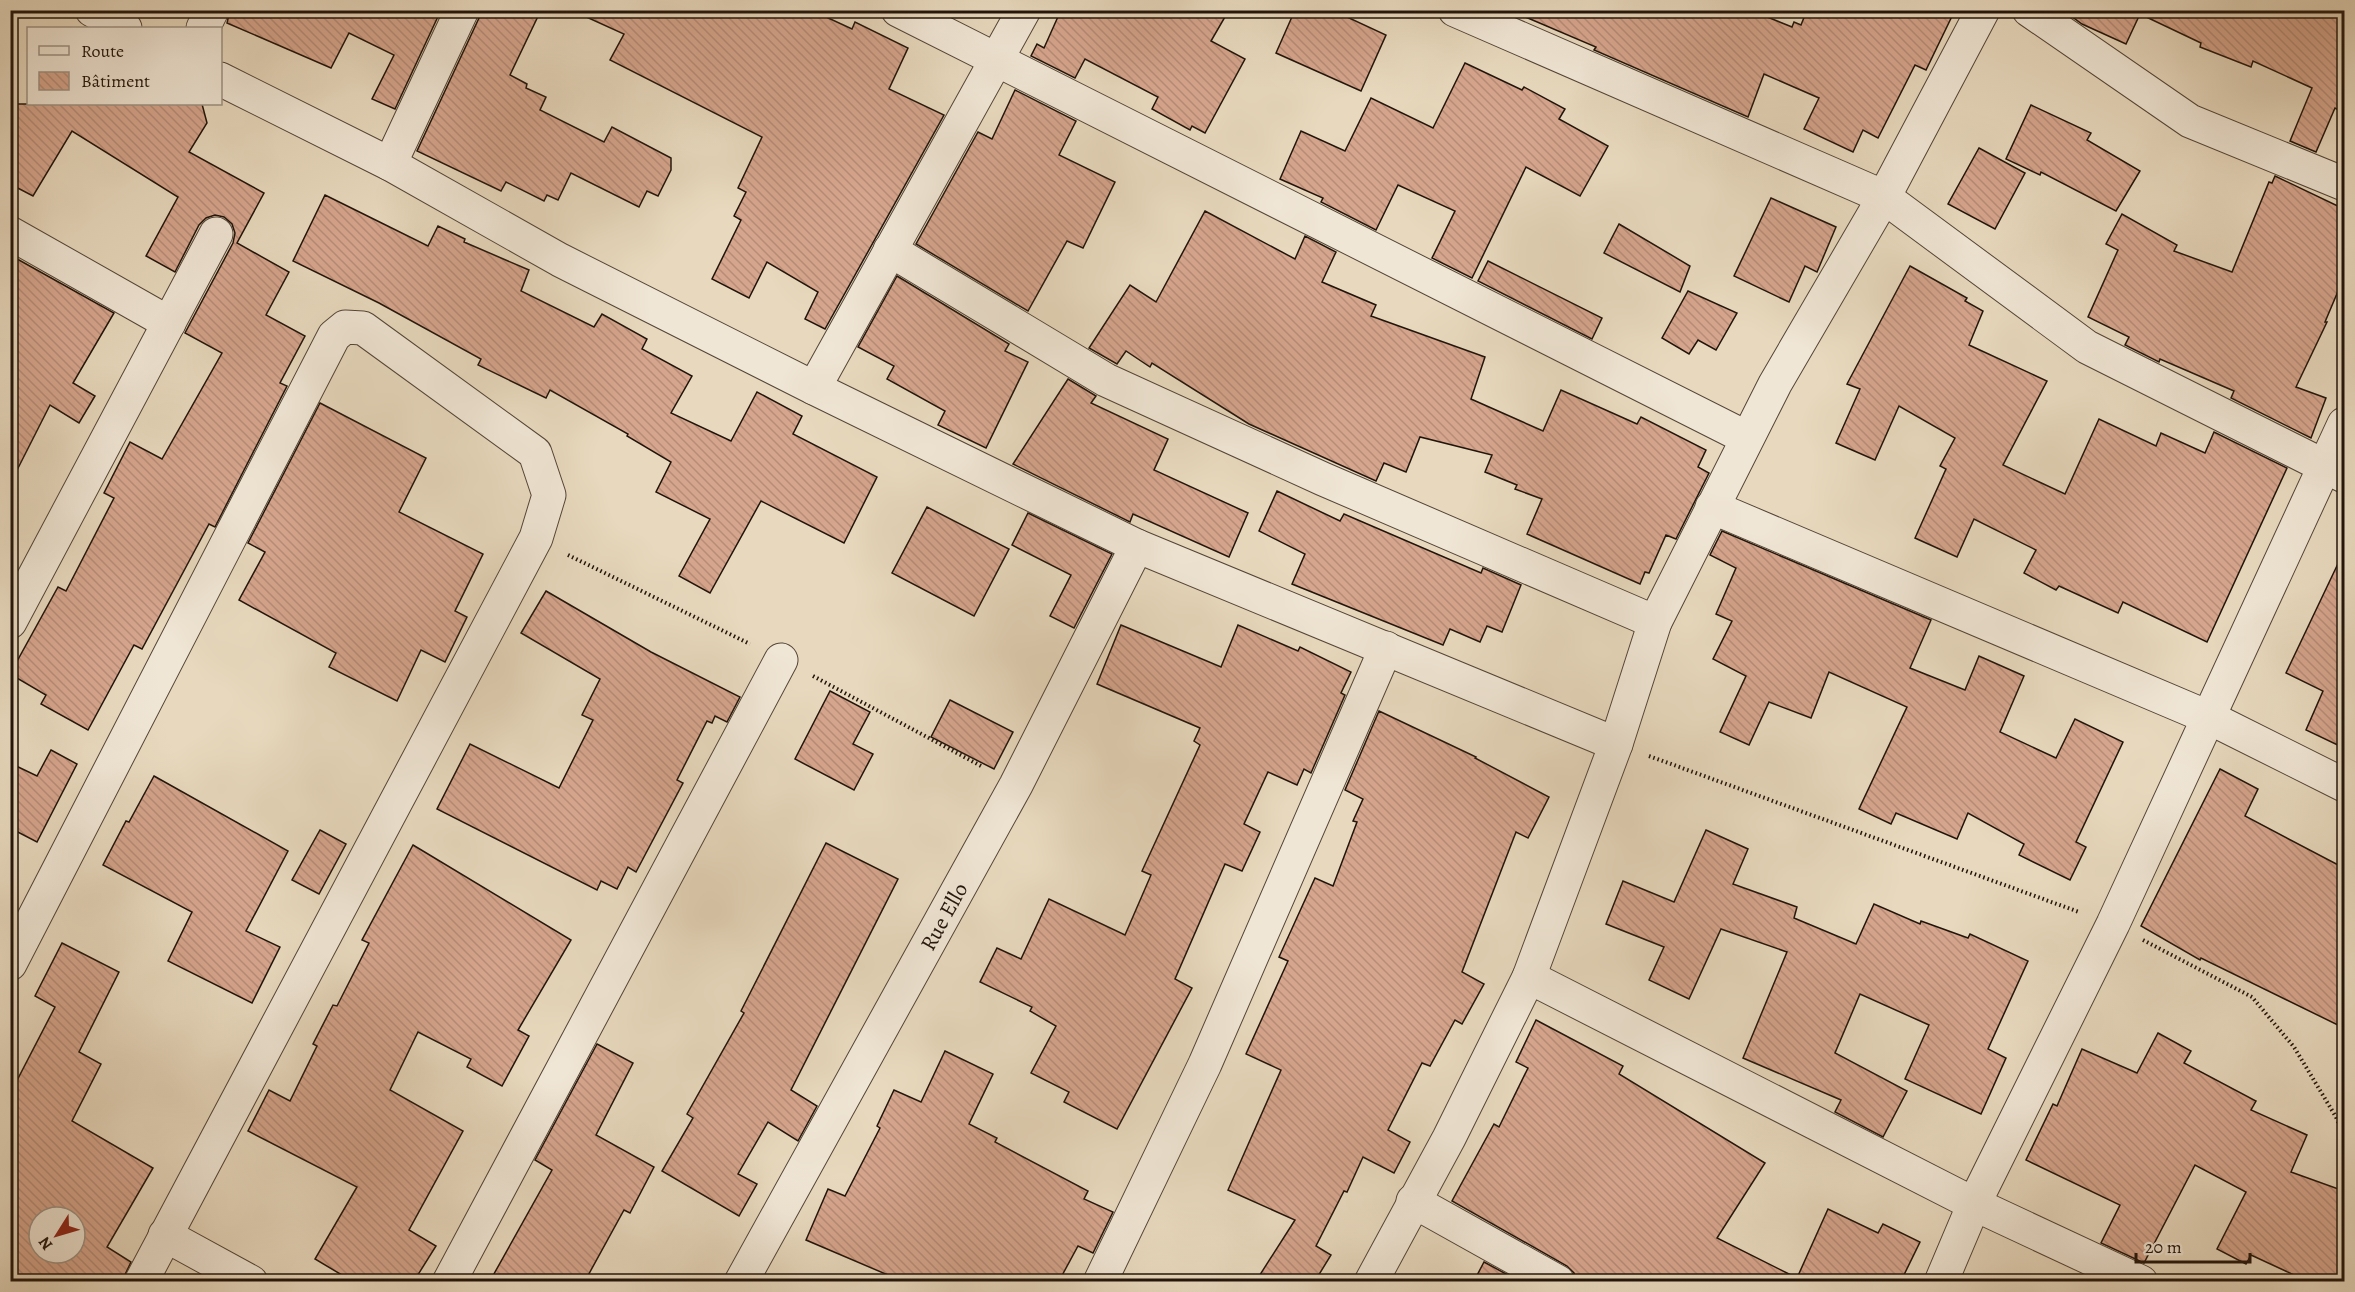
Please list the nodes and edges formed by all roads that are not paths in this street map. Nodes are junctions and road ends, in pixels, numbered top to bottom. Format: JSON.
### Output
{"nodes":[{"id":1,"x":92,"y":10,"type":"edge"},
{"id":2,"x":212,"y":10,"type":"edge"},
{"id":3,"x":462,"y":10,"type":"edge"},
{"id":4,"x":898,"y":10,"type":"edge"},
{"id":5,"x":1024,"y":10,"type":"edge"},
{"id":6,"x":1455,"y":10,"type":"edge"},
{"id":7,"x":1983,"y":10,"type":"edge"},
{"id":8,"x":2029,"y":10,"type":"edge"},
{"id":9,"x":123,"y":27,"type":"edge"},
{"id":10,"x":204,"y":27,"type":"edge"},
{"id":11,"x":995,"y":59,"type":"junction"},
{"id":12,"x":222,"y":80,"type":"edge"},
{"id":13,"x":390,"y":164,"type":"junction"},
{"id":14,"x":2344,"y":184,"type":"edge"},
{"id":15,"x":1884,"y":198,"type":"junction"},
{"id":16,"x":10,"y":233,"type":"edge"},
{"id":17,"x":216,"y":234,"type":"dead end"},
{"id":18,"x":890,"y":250,"type":"junction"},
{"id":19,"x":169,"y":323,"type":"junction"},
{"id":20,"x":814,"y":388,"type":"junction"},
{"id":21,"x":2344,"y":424,"type":"edge"},
{"id":22,"x":1747,"y":438,"type":"junction"},
{"id":23,"x":2335,"y":472,"type":"edge"},
{"id":24,"x":1712,"y":507,"type":"junction"},
{"id":25,"x":1137,"y":546,"type":"junction"},
{"id":26,"x":10,"y":622,"type":"edge"},
{"id":27,"x":1655,"y":622,"type":"junction"},
{"id":28,"x":1386,"y":648,"type":"junction"},
{"id":29,"x":782,"y":660,"type":"dead end"},
{"id":30,"x":2210,"y":718,"type":"junction"},
{"id":31,"x":1616,"y":744,"type":"junction"},
{"id":32,"x":2344,"y":786,"type":"edge"},
{"id":33,"x":10,"y":964,"type":"edge"},
{"id":34,"x":1529,"y":977,"type":"junction"},
{"id":35,"x":1413,"y":1201,"type":"junction"},
{"id":36,"x":1974,"y":1204,"type":"junction"},
{"id":37,"x":165,"y":1235,"type":"junction"},
{"id":38,"x":141,"y":1281,"type":"edge"},
{"id":39,"x":251,"y":1281,"type":"edge"},
{"id":40,"x":449,"y":1281,"type":"edge"},
{"id":41,"x":741,"y":1281,"type":"edge"},
{"id":42,"x":1100,"y":1281,"type":"edge"},
{"id":43,"x":1371,"y":1281,"type":"edge"},
{"id":44,"x":1558,"y":1281,"type":"edge"},
{"id":45,"x":1941,"y":1281,"type":"edge"},
{"id":46,"x":2141,"y":1281,"type":"edge"}],
"edges":[{"from":1,"to":9,"type":"street"},
{"from":2,"to":10,"type":"street"},
{"from":3,"to":13,"type":"street"},
{"from":4,"to":11,"type":"street"},
{"from":5,"to":11,"type":"street"},
{"from":6,"to":15,"type":"street"},
{"from":7,"to":15,"type":"street"},
{"from":8,"to":14,"type":"street"},
{"from":11,"to":18,"type":"street"},
{"from":11,"to":22,"type":"street"},
{"from":12,"to":13,"type":"street"},
{"from":13,"to":20,"type":"street"},
{"from":15,"to":22,"type":"street"},
{"from":15,"to":23,"type":"street"},
{"from":16,"to":19,"type":"street"},
{"from":17,"to":19,"type":"street"},
{"from":18,"to":20,"type":"street"},
{"from":18,"to":27,"type":"street"},
{"from":19,"to":26,"type":"street"},
{"from":20,"to":25,"type":"street"},
{"from":21,"to":23,"type":"street"},
{"from":22,"to":24,"type":"street"},
{"from":23,"to":30,"type":"street"},
{"from":24,"to":27,"type":"street"},
{"from":24,"to":30,"type":"street"},
{"from":25,"to":28,"type":"street"},
{"from":25,"to":41,"type":"street","name":"Rue Ello"},
{"from":27,"to":31,"type":"street"},
{"from":28,"to":31,"type":"street"},
{"from":28,"to":42,"type":"street"},
{"from":29,"to":40,"type":"street"},
{"from":30,"to":32,"type":"street"},
{"from":30,"to":36,"type":"street"},
{"from":31,"to":34,"type":"street"},
{"from":33,"to":37,"type":"street"},
{"from":34,"to":35,"type":"street"},
{"from":34,"to":36,"type":"street"},
{"from":35,"to":43,"type":"street"},
{"from":35,"to":44,"type":"street"},
{"from":36,"to":45,"type":"street"},
{"from":36,"to":46,"type":"street"},
{"from":37,"to":38,"type":"street"},
{"from":37,"to":39,"type":"street"}]}
